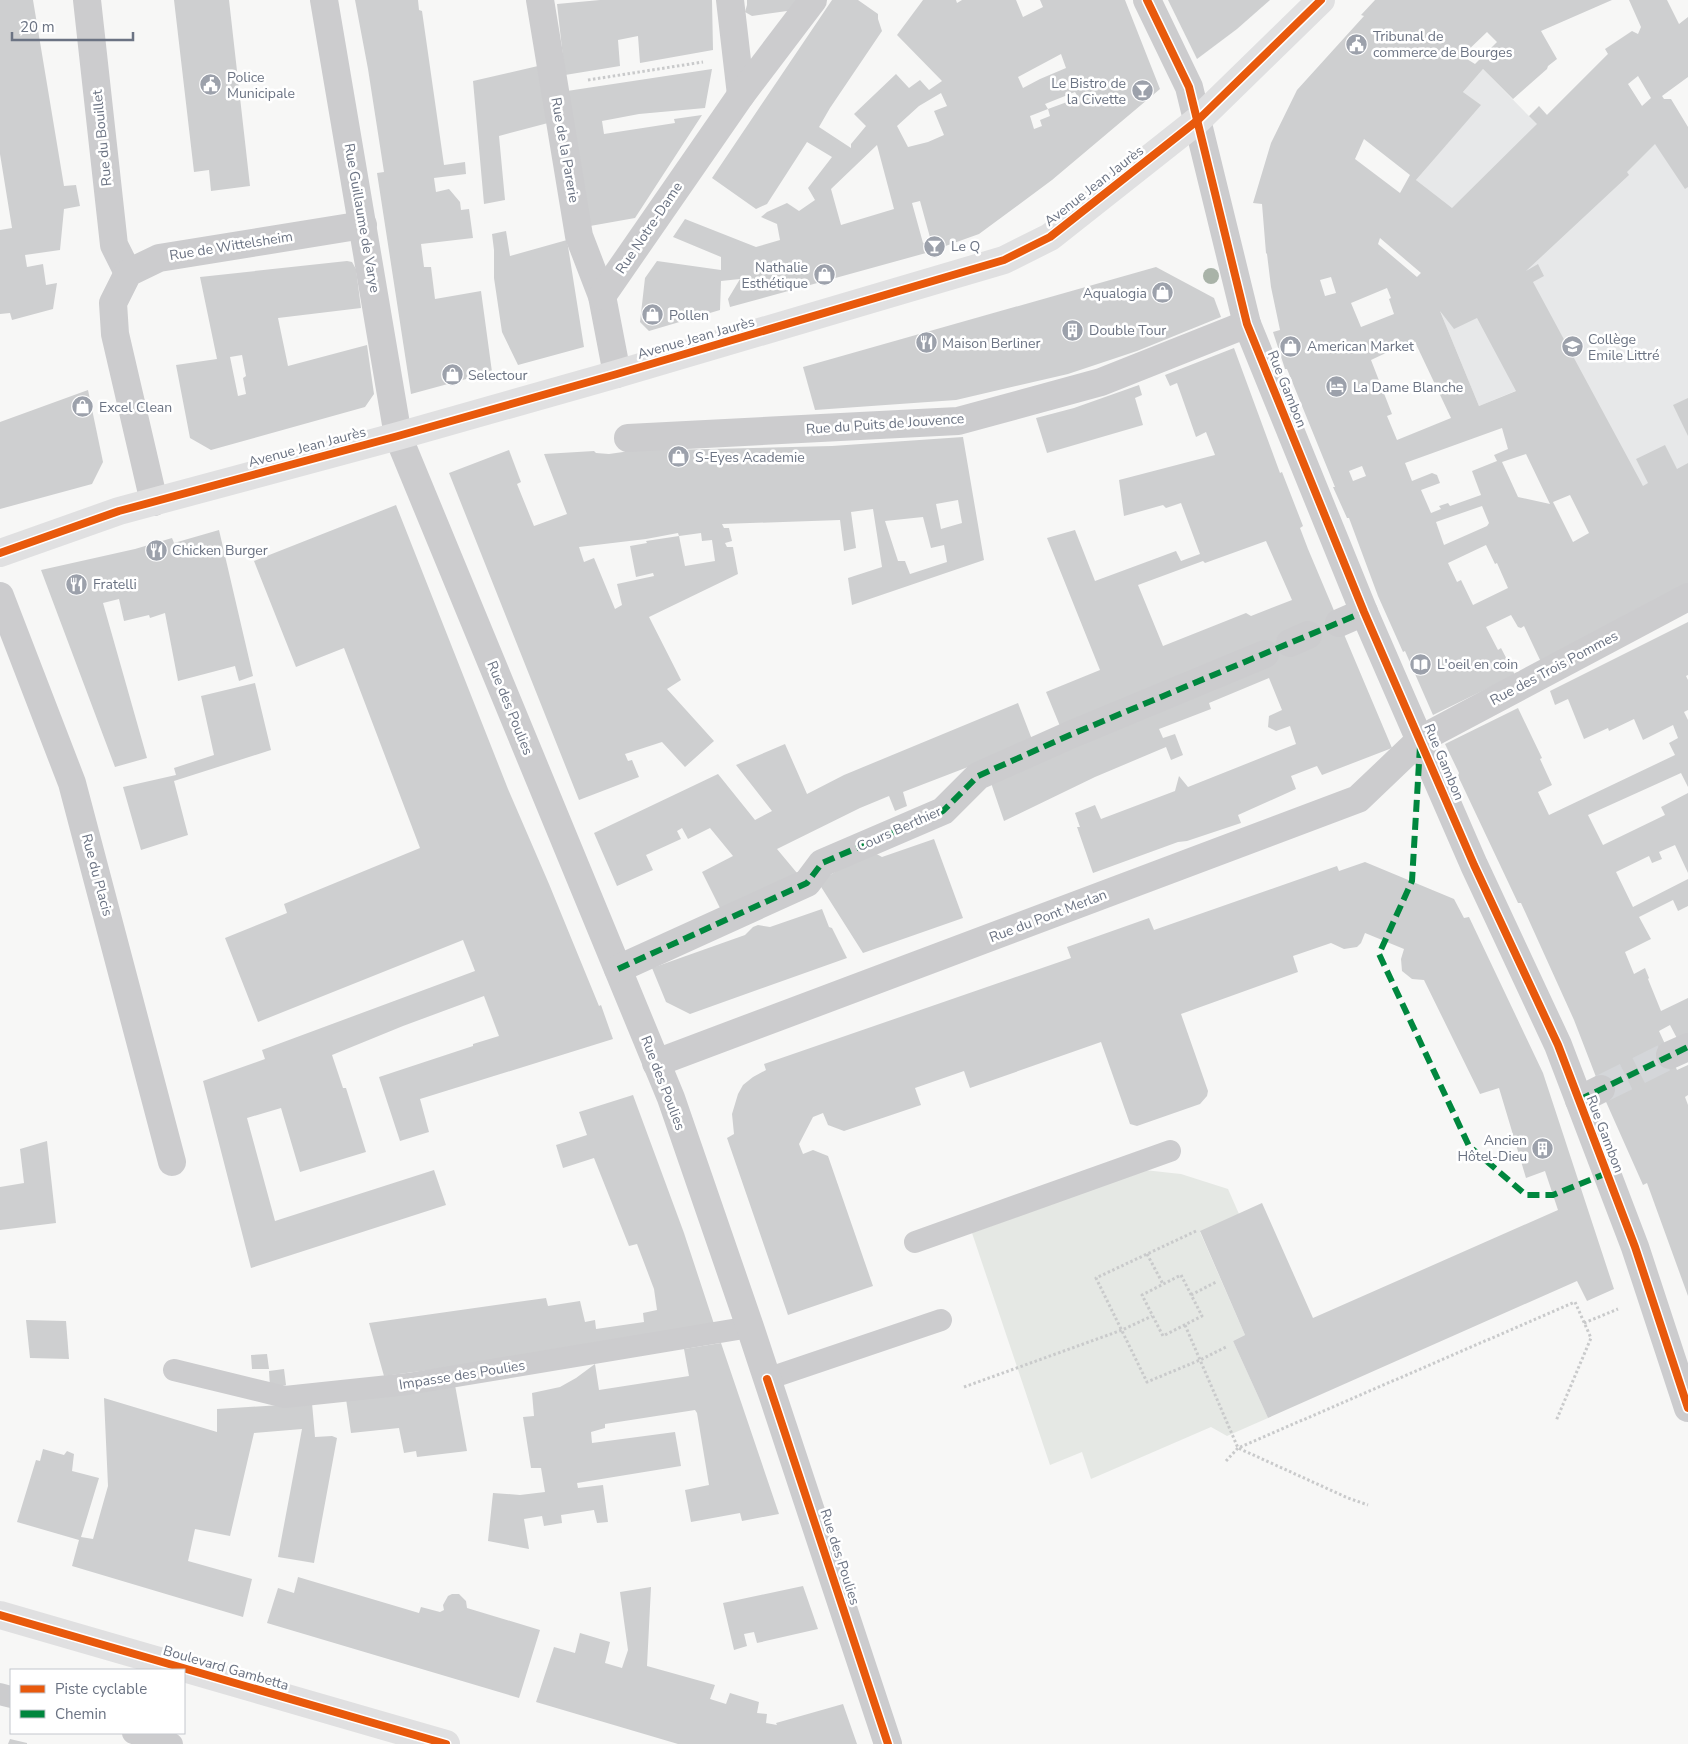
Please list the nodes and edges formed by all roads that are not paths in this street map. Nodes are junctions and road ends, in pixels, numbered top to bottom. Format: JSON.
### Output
{"nodes":[{"id":1,"x":88,"y":0,"type":"edge"},
{"id":2,"x":324,"y":0,"type":"edge"},
{"id":3,"x":540,"y":0,"type":"edge"},
{"id":4,"x":730,"y":0,"type":"edge"},
{"id":5,"x":813,"y":0,"type":"edge"},
{"id":6,"x":1147,"y":0,"type":"edge"},
{"id":7,"x":1321,"y":0,"type":"edge"},
{"id":8,"x":740,"y":95,"type":"junction"},
{"id":9,"x":1198,"y":120,"type":"junction"},
{"id":10,"x":364,"y":225,"type":"junction"},
{"id":11,"x":128,"y":273,"type":"junction"},
{"id":12,"x":602,"y":296,"type":"junction"},
{"id":13,"x":1247,"y":324,"type":"junction"},
{"id":14,"x":618,"y":374,"type":"junction"},
{"id":15,"x":398,"y":436,"type":"junction"},
{"id":16,"x":628,"y":438,"type":"dead end"},
{"id":17,"x":154,"y":502,"type":"junction"},
{"id":18,"x":0,"y":553,"type":"edge"},
{"id":19,"x":0,"y":596,"type":"edge"},
{"id":20,"x":1688,"y":597,"type":"edge"},
{"id":21,"x":1364,"y":612,"type":"junction"},
{"id":22,"x":1339,"y":623,"type":"dead end"},
{"id":23,"x":1265,"y":654,"type":"dead end"},
{"id":24,"x":1420,"y":740,"type":"junction"},
{"id":25,"x":618,"y":970,"type":"junction"},
{"id":26,"x":656,"y":1063,"type":"junction"},
{"id":27,"x":1170,"y":1151,"type":"dead end"},
{"id":28,"x":172,"y":1162,"type":"dead end"},
{"id":29,"x":915,"y":1242,"type":"dead end"},
{"id":30,"x":941,"y":1320,"type":"dead end"},
{"id":31,"x":750,"y":1327,"type":"junction"},
{"id":32,"x":174,"y":1370,"type":"dead end"},
{"id":33,"x":767,"y":1378,"type":"junction"},
{"id":34,"x":1688,"y":1408,"type":"edge"},
{"id":35,"x":0,"y":1615,"type":"edge"},
{"id":36,"x":137,"y":1734,"type":"edge"},
{"id":37,"x":172,"y":1744,"type":"edge"},
{"id":38,"x":446,"y":1744,"type":"edge"},
{"id":39,"x":888,"y":1744,"type":"edge"}],
"edges":[{"from":1,"to":11,"type":"street","name":"Rue du Bouillet"},
{"from":2,"to":10,"type":"street","name":"Rue Guillaume de Varye"},
{"from":3,"to":12,"type":"street","name":"Rue de la Parerie"},
{"from":4,"to":8,"type":"street"},
{"from":5,"to":8,"type":"street","name":"Rue Notre-Dame"},
{"from":6,"to":9,"type":"street","name":"Rue Gambon"},
{"from":7,"to":9,"type":"street","name":"Avenue Jean Jaurès"},
{"from":8,"to":12,"type":"street","name":"Rue Notre-Dame"},
{"from":9,"to":13,"type":"street","name":"Rue Gambon"},
{"from":9,"to":14,"type":"street","name":"Avenue Jean Jaurès"},
{"from":10,"to":11,"type":"street","name":"Rue de Wittelsheim"},
{"from":10,"to":15,"type":"street","name":"Rue Guillaume de Varye"},
{"from":11,"to":17,"type":"street"},
{"from":12,"to":14,"type":"street"},
{"from":13,"to":16,"type":"street","name":"Rue du Puits de Jouvence"},
{"from":13,"to":21,"type":"street","name":"Rue Gambon"},
{"from":14,"to":15,"type":"street","name":"Avenue Jean Jaurès"},
{"from":15,"to":17,"type":"street","name":"Avenue Jean Jaurès"},
{"from":15,"to":25,"type":"street","name":"Rue des Poulies"},
{"from":17,"to":18,"type":"street","name":"Avenue Jean Jaurès"},
{"from":19,"to":28,"type":"street","name":"Rue du Placis"},
{"from":20,"to":24,"type":"street","name":"Rue des Trois Pommes"},
{"from":21,"to":22,"type":"street"},
{"from":21,"to":24,"type":"street","name":"Rue Gambon"},
{"from":23,"to":25,"type":"street","name":"Cours Berthier"},
{"from":24,"to":26,"type":"street","name":"Rue du Pont Merlan"},
{"from":24,"to":34,"type":"street","name":"Rue Gambon"},
{"from":25,"to":26,"type":"street","name":"Rue des Poulies"},
{"from":26,"to":31,"type":"street","name":"Rue des Poulies"},
{"from":27,"to":29,"type":"lane"},
{"from":30,"to":33,"type":"lane"},
{"from":31,"to":32,"type":"lane","name":"Impasse des Poulies"},
{"from":31,"to":33,"type":"street","name":"Rue des Poulies"},
{"from":33,"to":39,"type":"street","name":"Rue des Poulies"},
{"from":35,"to":38,"type":"street","name":"Boulevard Gambetta"},
{"from":36,"to":37,"type":"lane"}]}
